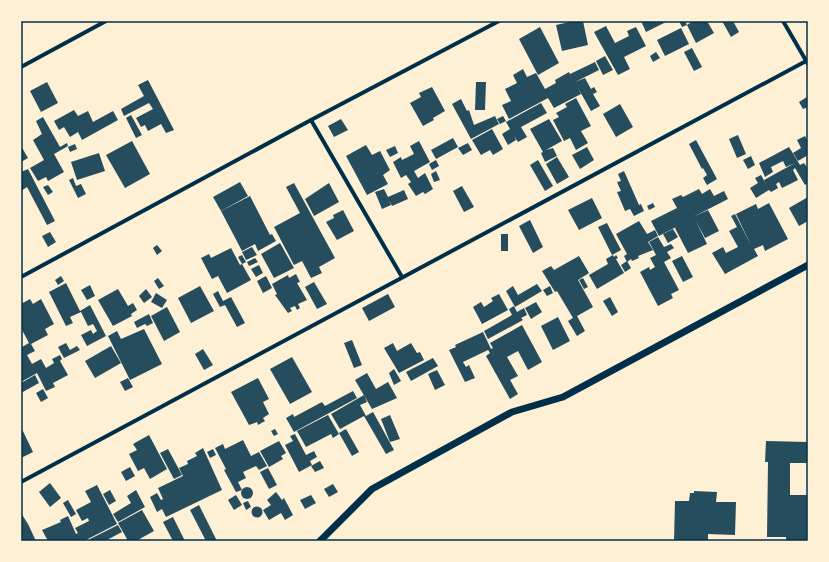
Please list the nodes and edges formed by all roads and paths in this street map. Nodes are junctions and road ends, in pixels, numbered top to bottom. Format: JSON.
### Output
{"nodes":[{"id":1,"x":106,"y":21,"type":"edge"},
{"id":2,"x":499,"y":21,"type":"edge"},
{"id":3,"x":783,"y":21,"type":"edge"},
{"id":4,"x":807,"y":62,"type":"edge"},
{"id":5,"x":21,"y":68,"type":"edge"},
{"id":6,"x":311,"y":120,"type":"junction"},
{"id":7,"x":808,"y":265,"type":"edge"},
{"id":8,"x":21,"y":277,"type":"edge"},
{"id":9,"x":402,"y":277,"type":"junction"},
{"id":10,"x":21,"y":482,"type":"edge"},
{"id":11,"x":320,"y":541,"type":"edge"}],
"edges":[{"from":1,"to":5,"type":"street"},
{"from":2,"to":6,"type":"street"},
{"from":3,"to":4,"type":"street"},
{"from":4,"to":9,"type":"street"},
{"from":6,"to":8,"type":"street"},
{"from":6,"to":9,"type":"street"},
{"from":7,"to":11,"type":"street"},
{"from":9,"to":10,"type":"street"}]}
